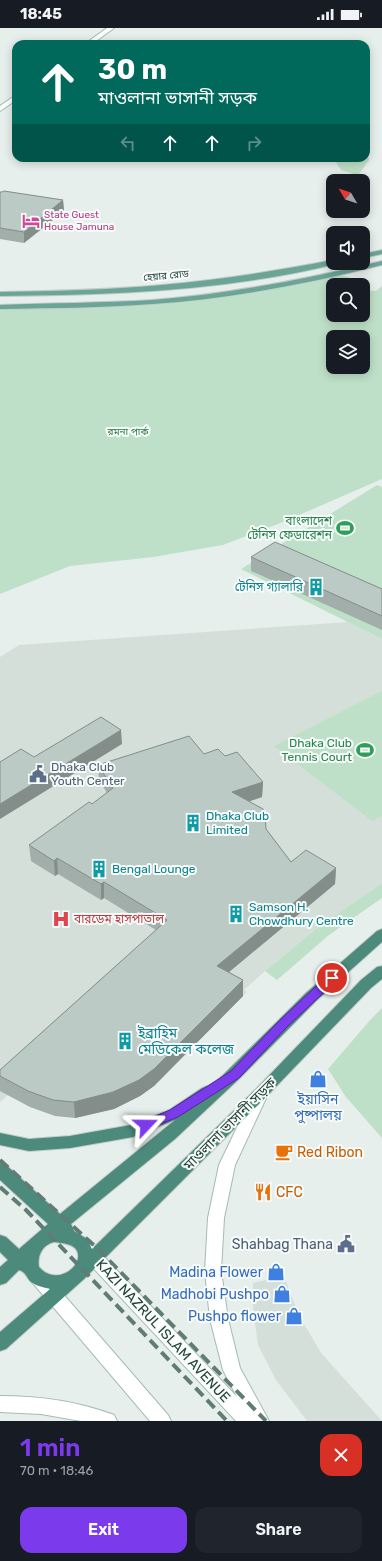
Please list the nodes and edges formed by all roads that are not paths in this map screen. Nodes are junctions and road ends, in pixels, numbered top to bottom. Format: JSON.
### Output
{"nodes":[{"id":1,"x":111,"y":28,"type":"edge"},
{"id":2,"x":94,"y":40,"type":"edge"},
{"id":3,"x":12,"y":100,"type":"edge"},
{"id":4,"x":0,"y":109,"type":"edge"},
{"id":5,"x":382,"y":252,"type":"edge"},
{"id":6,"x":370,"y":255,"type":"edge"},
{"id":7,"x":326,"y":263,"type":"edge"},
{"id":8,"x":382,"y":263,"type":"edge"},
{"id":9,"x":0,"y":294,"type":"edge"},
{"id":10,"x":0,"y":307,"type":"edge"},
{"id":11,"x":382,"y":934,"type":"edge"},
{"id":12,"x":382,"y":971,"type":"edge"},
{"id":13,"x":235,"y":1074,"type":"junction"},
{"id":14,"x":261,"y":1093,"type":"junction"},
{"id":15,"x":0,"y":1139,"type":"edge"},
{"id":16,"x":0,"y":1170,"type":"edge"},
{"id":17,"x":60,"y":1224,"type":"junction"},
{"id":18,"x":78,"y":1241,"type":"junction"},
{"id":19,"x":0,"y":1242,"type":"edge"},
{"id":20,"x":38,"y":1242,"type":"junction"},
{"id":21,"x":94,"y":1258,"type":"junction"},
{"id":22,"x":20,"y":1259,"type":"junction"},
{"id":23,"x":76,"y":1276,"type":"junction"},
{"id":24,"x":38,"y":1277,"type":"junction"},
{"id":25,"x":0,"y":1278,"type":"edge"},
{"id":26,"x":54,"y":1295,"type":"junction"},
{"id":27,"x":0,"y":1343,"type":"edge"},
{"id":28,"x":0,"y":1404,"type":"edge"},
{"id":29,"x":108,"y":1421,"type":"edge"},
{"id":30,"x":162,"y":1421,"type":"edge"},
{"id":31,"x":248,"y":1421,"type":"edge"},
{"id":32,"x":260,"y":1421,"type":"edge"}],
"edges":[{"from":1,"to":2,"type":"main road"},
{"from":3,"to":4,"type":"main road"},
{"from":5,"to":6,"type":"main road"},
{"from":7,"to":9,"type":"main road","name":"হেয়ার রোড"},
{"from":8,"to":10,"type":"main road"},
{"from":11,"to":13,"type":"highway"},
{"from":12,"to":14,"type":"highway","name":"মাওলানা ভাসানী সড়ক"},
{"from":13,"to":15,"type":"highway"},
{"from":13,"to":17,"type":"highway"},
{"from":14,"to":21,"type":"highway","name":"মাওলানা ভাসানী সড়ক"},
{"from":14,"to":32,"type":"main road"},
{"from":16,"to":17,"type":"highway"},
{"from":17,"to":18,"type":"highway"},
{"from":17,"to":20,"type":"highway"},
{"from":18,"to":20,"type":"highway"},
{"from":18,"to":21,"type":"main road","name":"KAZI NAZRUL ISLAM AVENUE"},
{"from":18,"to":23,"type":"highway"},
{"from":19,"to":22,"type":"highway"},
{"from":20,"to":22,"type":"highway"},
{"from":20,"to":24,"type":"highway"},
{"from":21,"to":23,"type":"highway","name":"মাওলানা ভাসানী সড়ক"},
{"from":21,"to":31,"type":"main road","name":"KAZI NAZRUL ISLAM AVENUE"},
{"from":22,"to":24,"type":"highway"},
{"from":22,"to":25,"type":"highway"},
{"from":23,"to":24,"type":"highway"},
{"from":23,"to":26,"type":"highway"},
{"from":24,"to":26,"type":"main road"},
{"from":26,"to":27,"type":"highway"},
{"from":26,"to":30,"type":"main road"},
{"from":28,"to":29,"type":"main road"}]}
